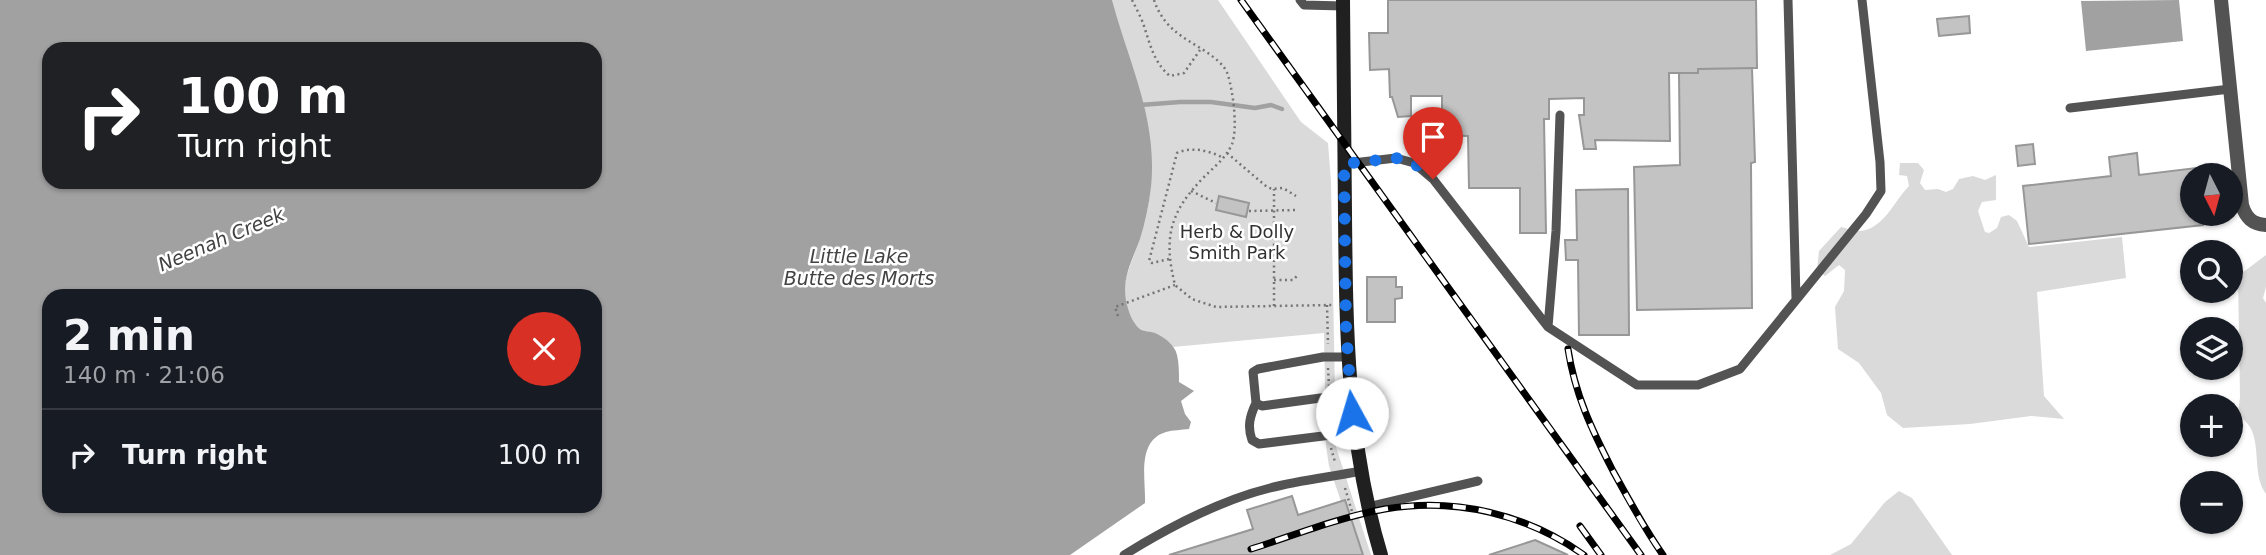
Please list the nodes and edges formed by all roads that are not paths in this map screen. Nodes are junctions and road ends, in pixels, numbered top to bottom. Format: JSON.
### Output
{"nodes":[{"id":1,"x":1300,"y":0,"type":"edge"},
{"id":2,"x":1788,"y":0,"type":"edge"},
{"id":3,"x":1862,"y":0,"type":"edge"},
{"id":4,"x":2221,"y":0,"type":"edge"},
{"id":5,"x":1343,"y":3,"type":"edge"},
{"id":6,"x":2230,"y":89,"type":"junction"},
{"id":7,"x":2070,"y":108,"type":"dead end"},
{"id":8,"x":1560,"y":116,"type":"dead end"},
{"id":9,"x":1344,"y":164,"type":"junction"},
{"id":10,"x":2260,"y":224,"type":"edge"},
{"id":11,"x":1796,"y":298,"type":"junction"},
{"id":12,"x":1548,"y":327,"type":"junction"},
{"id":13,"x":1348,"y":357,"type":"junction"},
{"id":14,"x":1350,"y":394,"type":"junction"},
{"id":15,"x":1256,"y":403,"type":"junction"},
{"id":16,"x":1355,"y":432,"type":"junction"},
{"id":17,"x":1361,"y":471,"type":"junction"},
{"id":18,"x":1478,"y":481,"type":"dead end"},
{"id":19,"x":1368,"y":507,"type":"junction"},
{"id":20,"x":1124,"y":555,"type":"edge"},
{"id":21,"x":1381,"y":555,"type":"edge"}],
"edges":[{"from":1,"to":5,"type":"lane"},
{"from":2,"to":11,"type":"lane"},
{"from":3,"to":11,"type":"lane"},
{"from":4,"to":6,"type":"street"},
{"from":5,"to":9,"type":"main road"},
{"from":6,"to":7,"type":"lane"},
{"from":6,"to":10,"type":"street"},
{"from":8,"to":12,"type":"lane"},
{"from":9,"to":12,"type":"lane"},
{"from":9,"to":13,"type":"main road"},
{"from":11,"to":12,"type":"lane"},
{"from":13,"to":14,"type":"main road"},
{"from":13,"to":15,"type":"lane"},
{"from":14,"to":15,"type":"lane"},
{"from":14,"to":16,"type":"main road"},
{"from":15,"to":16,"type":"lane"},
{"from":16,"to":17,"type":"main road"},
{"from":17,"to":19,"type":"main road"},
{"from":17,"to":20,"type":"lane"},
{"from":18,"to":19,"type":"lane"},
{"from":19,"to":21,"type":"main road"}]}
